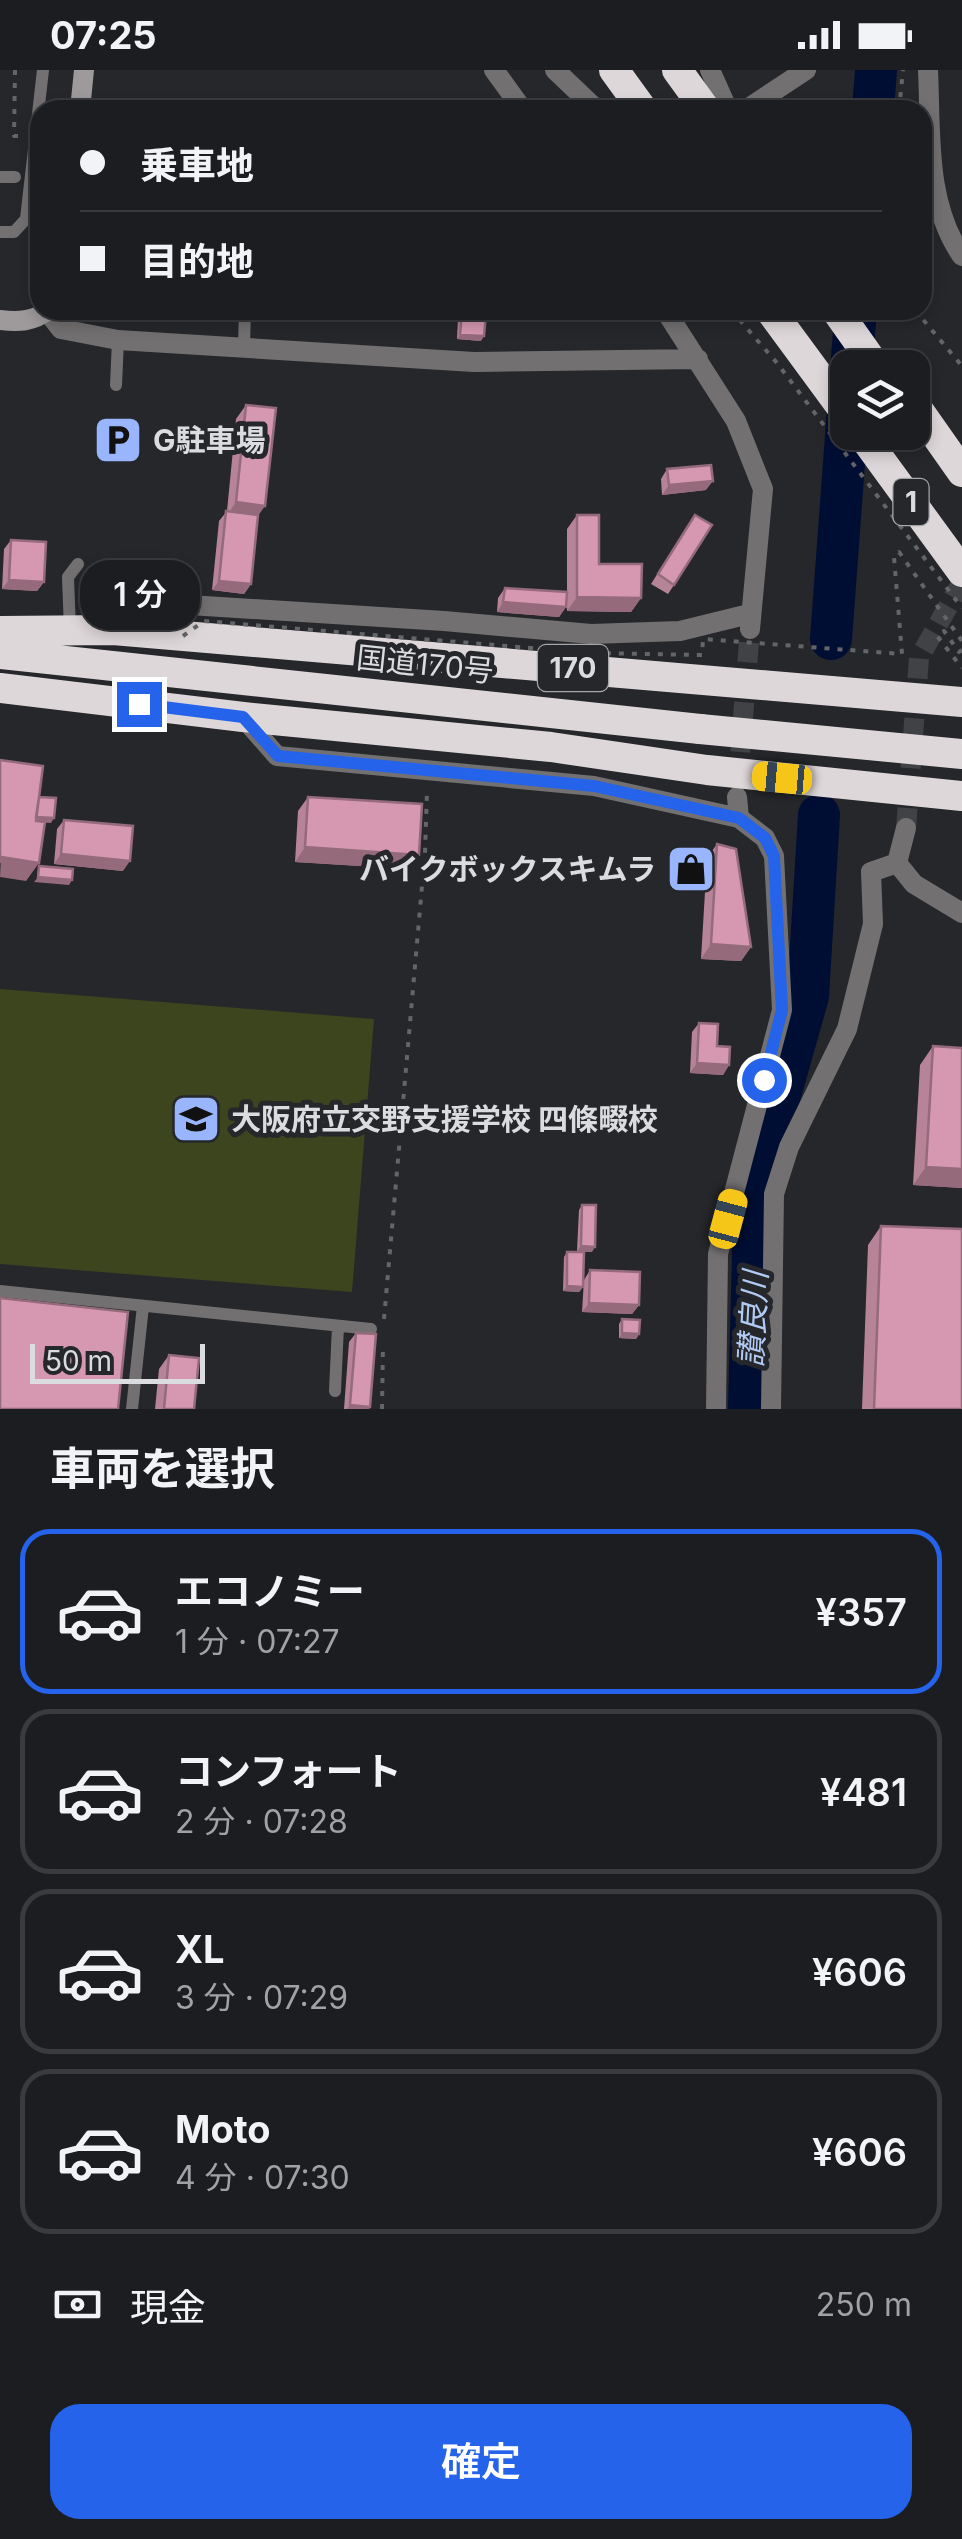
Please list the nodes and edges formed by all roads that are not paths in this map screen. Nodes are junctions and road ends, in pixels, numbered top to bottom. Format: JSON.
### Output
{"nodes":[{"id":1,"x":43,"y":70,"type":"edge"},
{"id":2,"x":84,"y":70,"type":"edge"},
{"id":3,"x":494,"y":70,"type":"edge"},
{"id":4,"x":555,"y":70,"type":"edge"},
{"id":5,"x":596,"y":70,"type":"edge"},
{"id":6,"x":614,"y":70,"type":"edge"},
{"id":7,"x":664,"y":70,"type":"edge"},
{"id":8,"x":676,"y":70,"type":"edge"},
{"id":9,"x":710,"y":70,"type":"edge"},
{"id":10,"x":928,"y":70,"type":"edge"},
{"id":11,"x":803,"y":71,"type":"edge"},
{"id":12,"x":40,"y":100,"type":"edge"},
{"id":13,"x":81,"y":100,"type":"edge"},
{"id":14,"x":516,"y":100,"type":"edge"},
{"id":15,"x":586,"y":100,"type":"edge"},
{"id":16,"x":618,"y":100,"type":"edge"},
{"id":17,"x":636,"y":100,"type":"edge"},
{"id":18,"x":686,"y":100,"type":"edge"},
{"id":19,"x":698,"y":100,"type":"edge"},
{"id":20,"x":724,"y":100,"type":"edge"},
{"id":21,"x":760,"y":100,"type":"edge"},
{"id":22,"x":930,"y":100,"type":"edge"},
{"id":23,"x":932,"y":150,"type":"edge"},
{"id":24,"x":30,"y":184,"type":"edge"},
{"id":25,"x":0,"y":232,"type":"edge"},
{"id":26,"x":962,"y":256,"type":"edge"},
{"id":27,"x":30,"y":318,"type":"edge"},
{"id":28,"x":0,"y":320,"type":"edge"},
{"id":29,"x":54,"y":320,"type":"edge"},
{"id":30,"x":244,"y":320,"type":"edge"},
{"id":31,"x":672,"y":320,"type":"edge"},
{"id":32,"x":777,"y":320,"type":"edge"},
{"id":33,"x":795,"y":320,"type":"edge"},
{"id":34,"x":843,"y":320,"type":"edge"},
{"id":35,"x":855,"y":320,"type":"edge"},
{"id":36,"x":118,"y":340,"type":"junction"},
{"id":37,"x":244,"y":348,"type":"junction"},
{"id":38,"x":864,"y":350,"type":"edge"},
{"id":39,"x":876,"y":350,"type":"edge"},
{"id":40,"x":698,"y":359,"type":"junction"},
{"id":41,"x":830,"y":370,"type":"edge"},
{"id":42,"x":116,"y":385,"type":"dead end"},
{"id":43,"x":830,"y":392,"type":"edge"},
{"id":44,"x":930,"y":427,"type":"edge"},
{"id":45,"x":930,"y":443,"type":"edge"},
{"id":46,"x":873,"y":450,"type":"edge"},
{"id":47,"x":884,"y":450,"type":"edge"},
{"id":48,"x":962,"y":472,"type":"edge"},
{"id":49,"x":962,"y":488,"type":"edge"},
{"id":50,"x":78,"y":564,"type":"dead end"},
{"id":51,"x":962,"y":564,"type":"edge"},
{"id":52,"x":962,"y":572,"type":"edge"},
{"id":53,"x":70,"y":630,"type":"junction"},
{"id":54,"x":113,"y":630,"type":"junction"},
{"id":55,"x":0,"y":631,"type":"edge"},
{"id":56,"x":0,"y":654,"type":"edge"},
{"id":57,"x":0,"y":688,"type":"edge"},
{"id":58,"x":962,"y":702,"type":"edge"},
{"id":59,"x":243,"y":717,"type":"junction"},
{"id":60,"x":962,"y":754,"type":"edge"},
{"id":61,"x":962,"y":796,"type":"edge"},
{"id":62,"x":906,"y":828,"type":"tunnel mouth"},
{"id":63,"x":897,"y":863,"type":"junction"},
{"id":64,"x":962,"y":913,"type":"edge"},
{"id":65,"x":0,"y":1290,"type":"edge"},
{"id":66,"x":142,"y":1306,"type":"junction"},
{"id":67,"x":338,"y":1326,"type":"junction"},
{"id":68,"x":371,"y":1329,"type":"edge"},
{"id":69,"x":335,"y":1391,"type":"dead end"},
{"id":70,"x":132,"y":1409,"type":"edge"},
{"id":71,"x":716,"y":1409,"type":"edge"},
{"id":72,"x":771,"y":1409,"type":"edge"}],
"edges":[{"from":1,"to":12,"type":"lane","bridge":true},
{"from":2,"to":13,"type":"street"},
{"from":3,"to":14,"type":"street"},
{"from":4,"to":15,"type":"street"},
{"from":5,"to":16,"type":"highway"},
{"from":6,"to":17,"type":"highway"},
{"from":7,"to":18,"type":"highway"},
{"from":8,"to":19,"type":"highway"},
{"from":9,"to":20,"type":"street"},
{"from":10,"to":22,"type":"street"},
{"from":11,"to":21,"type":"street"},
{"from":23,"to":26,"type":"street"},
{"from":24,"to":25,"type":"lane","bridge":true},
{"from":27,"to":28,"type":"street"},
{"from":29,"to":36,"type":"street"},
{"from":30,"to":37,"type":"lane"},
{"from":31,"to":40,"type":"street"},
{"from":32,"to":43,"type":"highway"},
{"from":33,"to":41,"type":"highway"},
{"from":34,"to":38,"type":"highway"},
{"from":35,"to":39,"type":"highway"},
{"from":36,"to":37,"type":"street"},
{"from":36,"to":42,"type":"lane"},
{"from":37,"to":40,"type":"street"},
{"from":40,"to":54,"type":"street"},
{"from":44,"to":48,"type":"highway","number":"1"},
{"from":45,"to":49,"type":"highway"},
{"from":46,"to":52,"type":"highway","number":"1"},
{"from":47,"to":51,"type":"highway"},
{"from":50,"to":53,"type":"lane"},
{"from":53,"to":54,"type":"highway","number":"170"},
{"from":53,"to":55,"type":"highway","number":"170"},
{"from":54,"to":58,"type":"highway","number":"170"},
{"from":56,"to":60,"type":"highway","name":"国道170号","number":"170","bridge":true},
{"from":57,"to":59,"type":"highway"},
{"from":59,"to":61,"type":"highway"},
{"from":59,"to":71,"type":"street"},
{"from":62,"to":63,"type":"street"},
{"from":63,"to":64,"type":"street"},
{"from":63,"to":72,"type":"street"},
{"from":65,"to":66,"type":"lane"},
{"from":66,"to":67,"type":"lane"},
{"from":66,"to":70,"type":"lane"},
{"from":67,"to":68,"type":"lane"},
{"from":67,"to":69,"type":"lane"}]}
